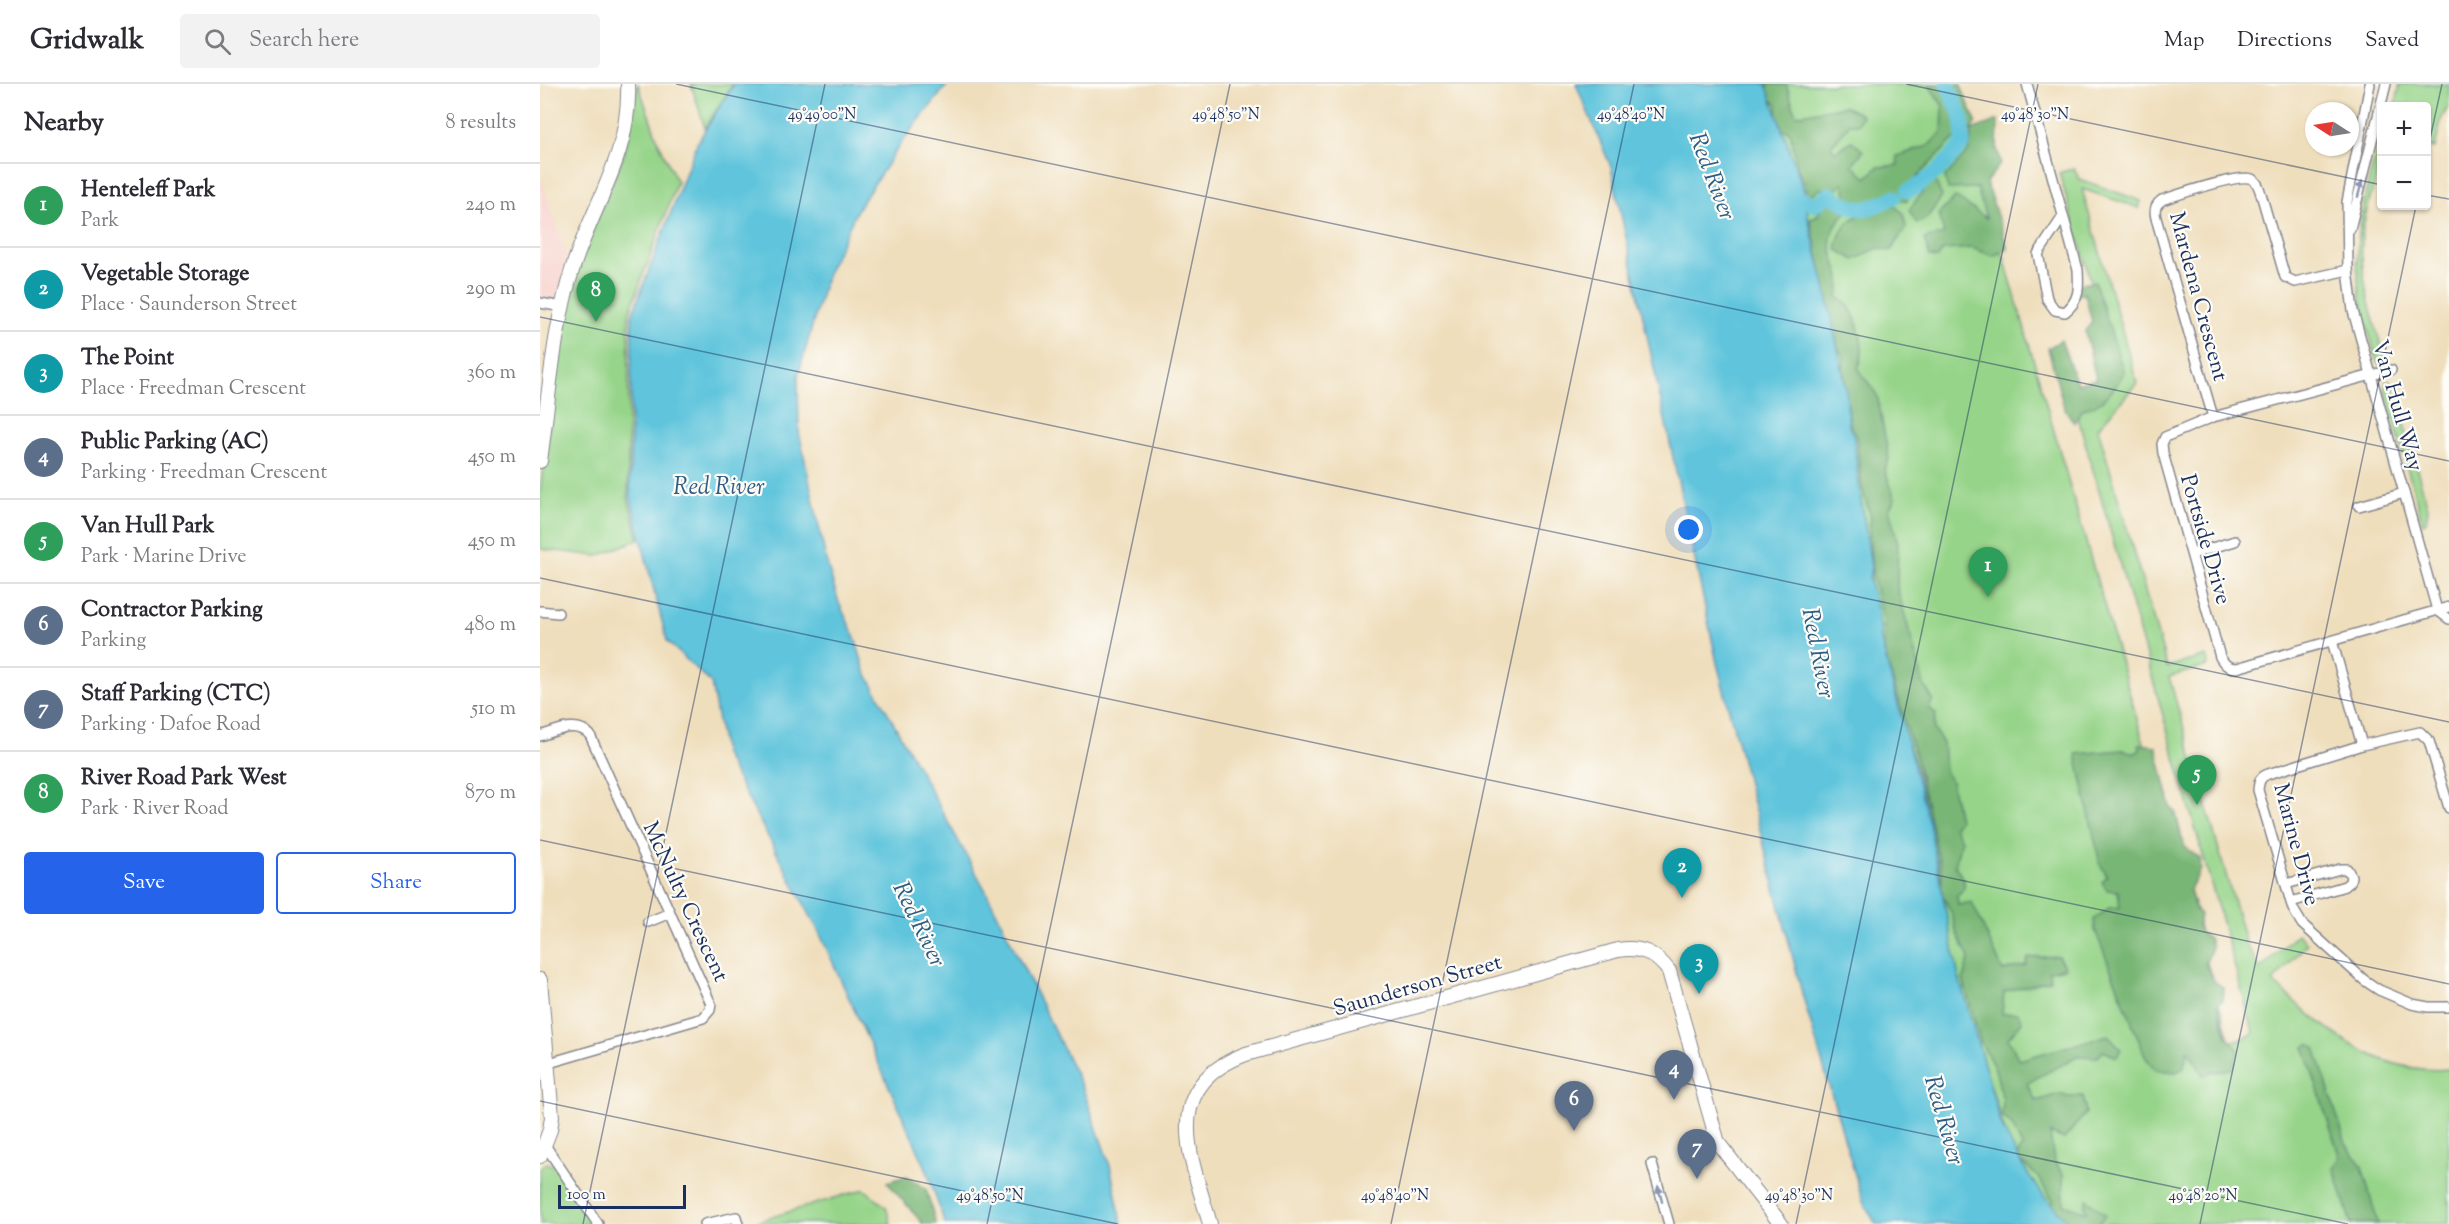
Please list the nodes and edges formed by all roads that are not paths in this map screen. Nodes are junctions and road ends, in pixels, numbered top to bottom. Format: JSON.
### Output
{"nodes":[{"id":1,"x":628,"y":84,"type":"edge"},
{"id":2,"x":2026,"y":84,"type":"edge"},
{"id":3,"x":2370,"y":84,"type":"edge"},
{"id":4,"x":2386,"y":84,"type":"edge"},
{"id":5,"x":2366,"y":102,"type":"junction"},
{"id":6,"x":2382,"y":102,"type":"edge"},
{"id":7,"x":2377,"y":108,"type":"edge"},
{"id":8,"x":2377,"y":121,"type":"edge"},
{"id":9,"x":2062,"y":218,"type":"junction"},
{"id":10,"x":2347,"y":243,"type":"junction"},
{"id":11,"x":2348,"y":270,"type":"junction"},
{"id":12,"x":540,"y":303,"type":"edge"},
{"id":13,"x":563,"y":307,"type":"junction"},
{"id":14,"x":2391,"y":370,"type":"dead end"},
{"id":15,"x":2371,"y":376,"type":"junction"},
{"id":16,"x":2212,"y":417,"type":"junction"},
{"id":17,"x":540,"y":461,"type":"edge"},
{"id":18,"x":2404,"y":494,"type":"junction"},
{"id":19,"x":2359,"y":506,"type":"dead end"},
{"id":20,"x":2235,"y":541,"type":"dead end"},
{"id":21,"x":2192,"y":554,"type":"junction"},
{"id":22,"x":2449,"y":607,"type":"edge"},
{"id":23,"x":540,"y":610,"type":"edge"},
{"id":24,"x":2438,"y":610,"type":"junction"},
{"id":25,"x":558,"y":613,"type":"dead end"},
{"id":26,"x":2449,"y":619,"type":"edge"},
{"id":27,"x":2332,"y":641,"type":"junction"},
{"id":28,"x":540,"y":735,"type":"edge"},
{"id":29,"x":2362,"y":745,"type":"junction"},
{"id":30,"x":2449,"y":808,"type":"edge"},
{"id":31,"x":2286,"y":884,"type":"junction"},
{"id":32,"x":2291,"y":902,"type":"junction"},
{"id":33,"x":670,"y":913,"type":"junction"},
{"id":34,"x":648,"y":922,"type":"dead end"},
{"id":35,"x":540,"y":980,"type":"edge"},
{"id":36,"x":2449,"y":1007,"type":"edge"},
{"id":37,"x":549,"y":1063,"type":"junction"},
{"id":38,"x":543,"y":1150,"type":"edge"},
{"id":39,"x":1652,"y":1164,"type":"dead end"},
{"id":40,"x":737,"y":1221,"type":"edge"},
{"id":41,"x":598,"y":1224,"type":"edge"},
{"id":42,"x":705,"y":1224,"type":"edge"},
{"id":43,"x":1210,"y":1224,"type":"edge"},
{"id":44,"x":1669,"y":1224,"type":"edge"},
{"id":45,"x":1780,"y":1224,"type":"edge"}],
"edges":[{"from":1,"to":13,"type":"street"},
{"from":2,"to":9,"type":"street"},
{"from":3,"to":5,"type":"street","name":"Van Hull Way"},
{"from":4,"to":6,"type":"street","name":"Van Hull Way"},
{"from":5,"to":7,"type":"street"},
{"from":5,"to":10,"type":"street","name":"Van Hull Way"},
{"from":10,"to":8,"type":"street","name":"Van Hull Way","one_way":true},
{"from":9,"to":9,"type":"street"},
{"from":10,"to":11,"type":"street","name":"Van Hull Way"},
{"from":11,"to":15,"type":"street","name":"Van Hull Way"},
{"from":11,"to":16,"type":"street","name":"Mardena Crescent"},
{"from":12,"to":13,"type":"street"},
{"from":13,"to":17,"type":"street"},
{"from":14,"to":15,"type":"street","name":"Portside Drive"},
{"from":15,"to":16,"type":"street","name":"Portside Drive"},
{"from":15,"to":18,"type":"street","name":"Van Hull Way"},
{"from":16,"to":21,"type":"street","name":"Portside Drive"},
{"from":18,"to":19,"type":"street"},
{"from":18,"to":24,"type":"street","name":"Van Hull Way"},
{"from":20,"to":21,"type":"street"},
{"from":21,"to":27,"type":"street","name":"Portside Drive"},
{"from":22,"to":24,"type":"street","name":"Portside Drive"},
{"from":23,"to":25,"type":"street"},
{"from":24,"to":26,"type":"street"},
{"from":24,"to":27,"type":"street","name":"Portside Drive"},
{"from":27,"to":29,"type":"street"},
{"from":28,"to":33,"type":"street","name":"McNulty Crescent"},
{"from":29,"to":30,"type":"street","name":"Marine Drive"},
{"from":29,"to":31,"type":"street","name":"Marine Drive"},
{"from":31,"to":32,"type":"street","name":"Marine Drive"},
{"from":31,"to":32,"type":"street"},
{"from":32,"to":36,"type":"street","name":"Marine Drive"},
{"from":33,"to":34,"type":"street"},
{"from":33,"to":37,"type":"street","name":"McNulty Crescent"},
{"from":35,"to":37,"type":"street"},
{"from":37,"to":38,"type":"street"},
{"from":38,"to":41,"type":"street"},
{"from":44,"to":39,"type":"street","one_way":true},
{"from":40,"to":42,"type":"street"},
{"from":43,"to":45,"type":"street","name":"Saunderson Street"}]}
